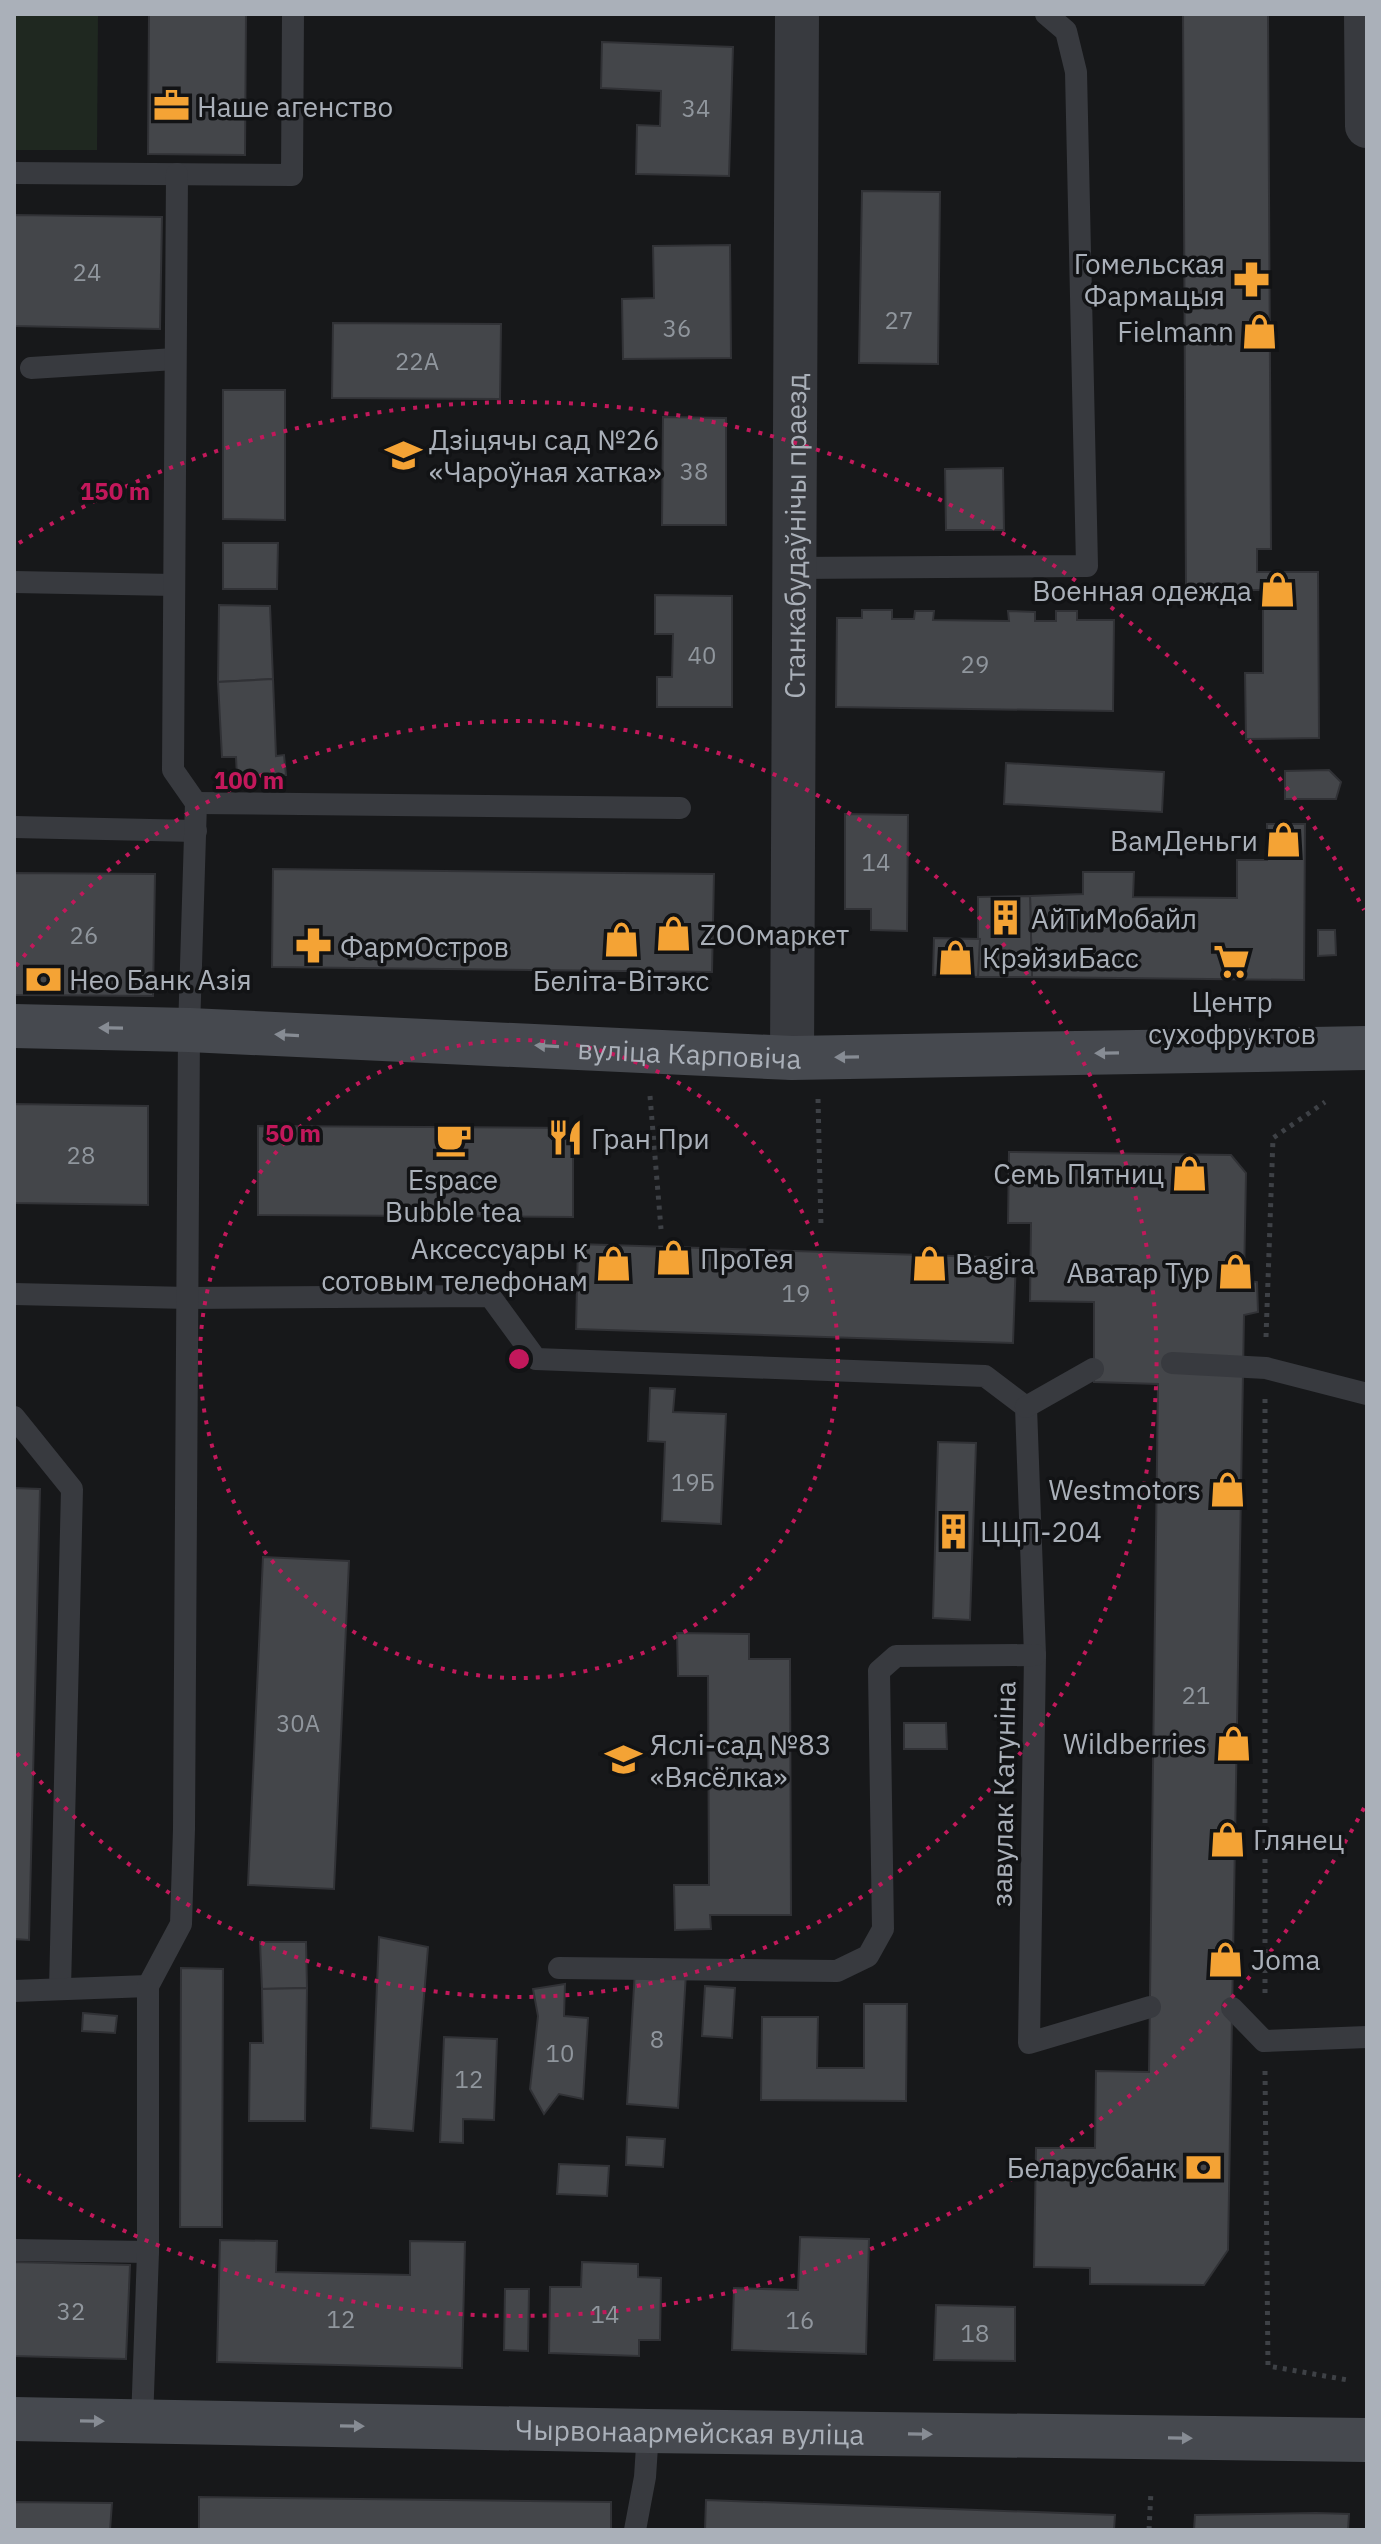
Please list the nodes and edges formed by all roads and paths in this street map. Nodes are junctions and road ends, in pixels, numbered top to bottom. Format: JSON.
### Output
{"nodes":[{"id":1,"x":293,"y":14,"type":"edge"},
{"id":2,"x":797,"y":14,"type":"edge"},
{"id":3,"x":1046,"y":14,"type":"edge"},
{"id":4,"x":1366,"y":14,"type":"edge"},
{"id":5,"x":1367,"y":126,"type":"edge"},
{"id":6,"x":14,"y":173,"type":"edge"},
{"id":7,"x":177,"y":174,"type":"junction"},
{"id":8,"x":175,"y":359,"type":"junction"},
{"id":9,"x":31,"y":368,"type":"dead end"},
{"id":10,"x":795,"y":568,"type":"junction"},
{"id":11,"x":14,"y":582,"type":"edge"},
{"id":12,"x":174,"y":585,"type":"junction"},
{"id":13,"x":196,"y":803,"type":"junction"},
{"id":14,"x":680,"y":808,"type":"dead end"},
{"id":15,"x":14,"y":827,"type":"edge"},
{"id":16,"x":196,"y":831,"type":"junction"},
{"id":17,"x":14,"y":1026,"type":"edge"},
{"id":18,"x":189,"y":1030,"type":"junction"},
{"id":19,"x":1367,"y":1048,"type":"edge"},
{"id":20,"x":646,"y":1051,"type":"junction"},
{"id":21,"x":805,"y":1058,"type":"junction"},
{"id":22,"x":1325,"y":1102,"type":"dead end"},
{"id":23,"x":821,"y":1227,"type":"dead end"},
{"id":24,"x":661,"y":1229,"type":"dead end"},
{"id":25,"x":14,"y":1294,"type":"edge"},
{"id":26,"x":188,"y":1298,"type":"junction"},
{"id":27,"x":1172,"y":1363,"type":"dead end"},
{"id":28,"x":1266,"y":1368,"type":"junction"},
{"id":29,"x":1093,"y":1369,"type":"dead end"},
{"id":30,"x":1367,"y":1394,"type":"edge"},
{"id":31,"x":1026,"y":1407,"type":"junction"},
{"id":32,"x":14,"y":1417,"type":"edge"},
{"id":33,"x":1035,"y":1655,"type":"junction"},
{"id":34,"x":559,"y":1968,"type":"dead end"},
{"id":35,"x":148,"y":1986,"type":"junction"},
{"id":36,"x":60,"y":1989,"type":"junction"},
{"id":37,"x":14,"y":1991,"type":"edge"},
{"id":38,"x":1150,"y":2007,"type":"dead end"},
{"id":39,"x":1232,"y":2008,"type":"dead end"},
{"id":40,"x":1367,"y":2037,"type":"edge"},
{"id":41,"x":1264,"y":2041,"type":"junction"},
{"id":42,"x":14,"y":2250,"type":"edge"},
{"id":43,"x":148,"y":2252,"type":"junction"},
{"id":44,"x":1348,"y":2380,"type":"dead end"},
{"id":45,"x":14,"y":2419,"type":"edge"},
{"id":46,"x":142,"y":2422,"type":"junction"},
{"id":47,"x":648,"y":2431,"type":"junction"},
{"id":48,"x":1367,"y":2440,"type":"edge"},
{"id":49,"x":1151,"y":2491,"type":"dead end"},
{"id":50,"x":635,"y":2530,"type":"edge"},
{"id":51,"x":1149,"y":2530,"type":"edge"}],
"edges":[{"from":1,"to":7,"type":"lane"},
{"from":2,"to":10,"type":"street","name":"Станкабудаўнічы праезд"},
{"from":3,"to":10,"type":"lane"},
{"from":4,"to":5,"type":"street"},
{"from":6,"to":7,"type":"lane"},
{"from":7,"to":8,"type":"lane"},
{"from":8,"to":9,"type":"lane"},
{"from":8,"to":12,"type":"lane"},
{"from":10,"to":21,"type":"street","name":"Станкабудаўнічы праезд"},
{"from":11,"to":12,"type":"lane"},
{"from":12,"to":13,"type":"lane"},
{"from":13,"to":14,"type":"lane"},
{"from":13,"to":16,"type":"lane"},
{"from":15,"to":16,"type":"lane"},
{"from":16,"to":18,"type":"lane"},
{"from":18,"to":17,"type":"street","name":"вуліца Карповіча","one_way":true},
{"from":20,"to":18,"type":"street","name":"вуліца Карповіча","one_way":true},
{"from":18,"to":26,"type":"lane"},
{"from":19,"to":21,"type":"street","name":"вуліца Карповіча","one_way":true},
{"from":20,"to":21,"type":"street","name":"вуліца Карповіча"},
{"from":20,"to":24,"type":"path"},
{"from":21,"to":23,"type":"path"},
{"from":22,"to":28,"type":"path"},
{"from":25,"to":26,"type":"lane"},
{"from":26,"to":31,"type":"lane"},
{"from":26,"to":35,"type":"lane"},
{"from":27,"to":28,"type":"lane"},
{"from":28,"to":30,"type":"lane"},
{"from":28,"to":41,"type":"path"},
{"from":29,"to":31,"type":"lane"},
{"from":31,"to":33,"type":"lane"},
{"from":32,"to":36,"type":"lane"},
{"from":33,"to":34,"type":"lane","name":"завулак Катуніна"},
{"from":33,"to":38,"type":"lane","name":"завулак Катуніна"},
{"from":35,"to":36,"type":"lane"},
{"from":35,"to":43,"type":"lane"},
{"from":36,"to":37,"type":"lane"},
{"from":39,"to":41,"type":"lane"},
{"from":40,"to":41,"type":"lane"},
{"from":41,"to":44,"type":"path"},
{"from":42,"to":43,"type":"lane"},
{"from":43,"to":46,"type":"lane"},
{"from":45,"to":46,"type":"street","name":"Чырвонаармейская вуліца","one_way":true},
{"from":46,"to":47,"type":"street","name":"Чырвонаармейская вуліца","one_way":true},
{"from":47,"to":48,"type":"street","name":"Чырвонаармейская вуліца","one_way":true},
{"from":47,"to":50,"type":"lane"},
{"from":49,"to":51,"type":"path"}]}
